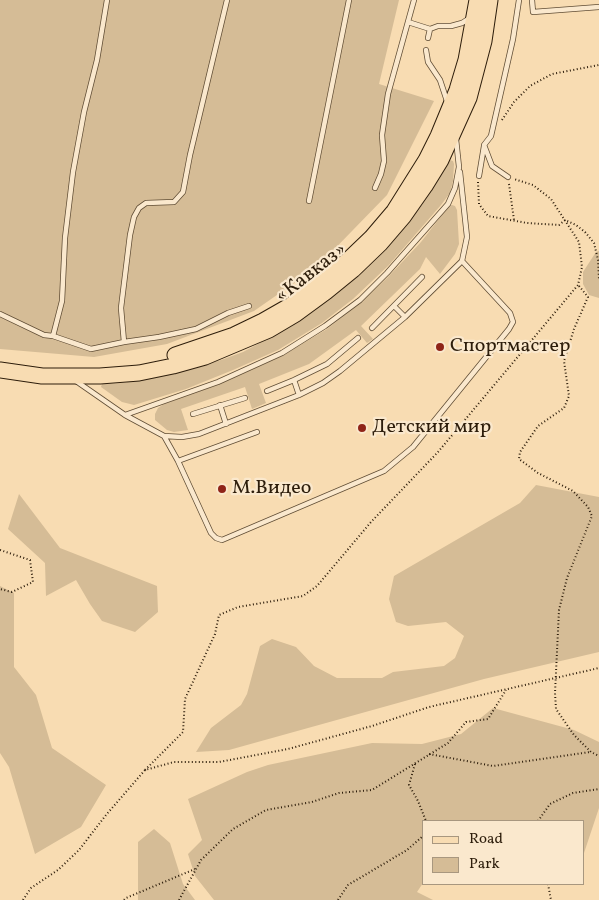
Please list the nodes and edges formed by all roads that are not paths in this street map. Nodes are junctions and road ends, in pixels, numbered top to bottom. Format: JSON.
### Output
{"nodes":[{"id":1,"x":106,"y":0,"type":"edge"},
{"id":2,"x":227,"y":0,"type":"edge"},
{"id":3,"x":348,"y":0,"type":"edge"},
{"id":4,"x":414,"y":0,"type":"edge"},
{"id":5,"x":490,"y":0,"type":"edge"},
{"id":6,"x":519,"y":0,"type":"edge"},
{"id":7,"x":532,"y":0,"type":"edge"},
{"id":8,"x":599,"y":6,"type":"edge"},
{"id":9,"x":476,"y":7,"type":"edge"},
{"id":10,"x":408,"y":22,"type":"junction"},
{"id":11,"x":430,"y":29,"type":"junction"},
{"id":12,"x":428,"y":38,"type":"dead end"},
{"id":13,"x":426,"y":50,"type":"dead end"},
{"id":14,"x":451,"y":123,"type":"junction"},
{"id":15,"x":484,"y":145,"type":"junction"},
{"id":16,"x":459,"y":167,"type":"junction"},
{"id":17,"x":479,"y":176,"type":"road end"},
{"id":18,"x":508,"y":177,"type":"road end"},
{"id":19,"x":375,"y":188,"type":"dead end"},
{"id":20,"x":309,"y":200,"type":"dead end"},
{"id":21,"x":462,"y":261,"type":"junction"},
{"id":22,"x":422,"y":277,"type":"dead end"},
{"id":23,"x":249,"y":306,"type":"dead end"},
{"id":24,"x":394,"y":306,"type":"junction"},
{"id":25,"x":0,"y":314,"type":"edge"},
{"id":26,"x":405,"y":317,"type":"junction"},
{"id":27,"x":372,"y":328,"type":"dead end"},
{"id":28,"x":53,"y":336,"type":"junction"},
{"id":29,"x":358,"y":338,"type":"dead end"},
{"id":30,"x":124,"y":342,"type":"junction"},
{"id":31,"x":0,"y":361,"type":"edge"},
{"id":32,"x":0,"y":370,"type":"edge"},
{"id":33,"x":0,"y":375,"type":"edge"},
{"id":34,"x":294,"y":380,"type":"junction"},
{"id":35,"x":267,"y":391,"type":"dead end"},
{"id":36,"x":300,"y":395,"type":"junction"},
{"id":37,"x":245,"y":398,"type":"dead end"},
{"id":38,"x":220,"y":406,"type":"junction"},
{"id":39,"x":193,"y":414,"type":"dead end"},
{"id":40,"x":126,"y":415,"type":"junction"},
{"id":41,"x":226,"y":424,"type":"junction"},
{"id":42,"x":257,"y":432,"type":"dead end"},
{"id":43,"x":164,"y":436,"type":"junction"},
{"id":44,"x":178,"y":461,"type":"junction"}],
"edges":[{"from":1,"to":28,"type":"lane"},
{"from":2,"to":30,"type":"lane"},
{"from":3,"to":20,"type":"lane"},
{"from":4,"to":10,"type":"lane"},
{"from":5,"to":14,"type":"main road","name":"«Кавказ»"},
{"from":6,"to":15,"type":"lane"},
{"from":7,"to":8,"type":"lane"},
{"from":9,"to":11,"type":"lane"},
{"from":9,"to":14,"type":"main road","name":"«Кавказ»"},
{"from":10,"to":11,"type":"lane"},
{"from":10,"to":19,"type":"lane"},
{"from":11,"to":12,"type":"lane"},
{"from":13,"to":14,"type":"lane"},
{"from":14,"to":16,"type":"lane"},
{"from":14,"to":31,"type":"main road","name":"«Кавказ»"},
{"from":14,"to":32,"type":"main road","name":"«Кавказ»"},
{"from":15,"to":17,"type":"lane"},
{"from":15,"to":18,"type":"lane"},
{"from":16,"to":21,"type":"lane"},
{"from":16,"to":40,"type":"lane"},
{"from":21,"to":26,"type":"lane"},
{"from":21,"to":44,"type":"lane"},
{"from":22,"to":24,"type":"lane"},
{"from":23,"to":30,"type":"lane"},
{"from":24,"to":26,"type":"lane"},
{"from":24,"to":27,"type":"lane"},
{"from":25,"to":28,"type":"lane"},
{"from":26,"to":36,"type":"lane"},
{"from":28,"to":30,"type":"lane"},
{"from":29,"to":34,"type":"lane"},
{"from":33,"to":40,"type":"lane"},
{"from":34,"to":35,"type":"lane"},
{"from":34,"to":36,"type":"lane"},
{"from":36,"to":41,"type":"lane"},
{"from":37,"to":38,"type":"lane"},
{"from":38,"to":39,"type":"lane"},
{"from":38,"to":41,"type":"lane"},
{"from":40,"to":43,"type":"lane"},
{"from":41,"to":43,"type":"lane"},
{"from":42,"to":44,"type":"lane"},
{"from":43,"to":44,"type":"lane"}]}
